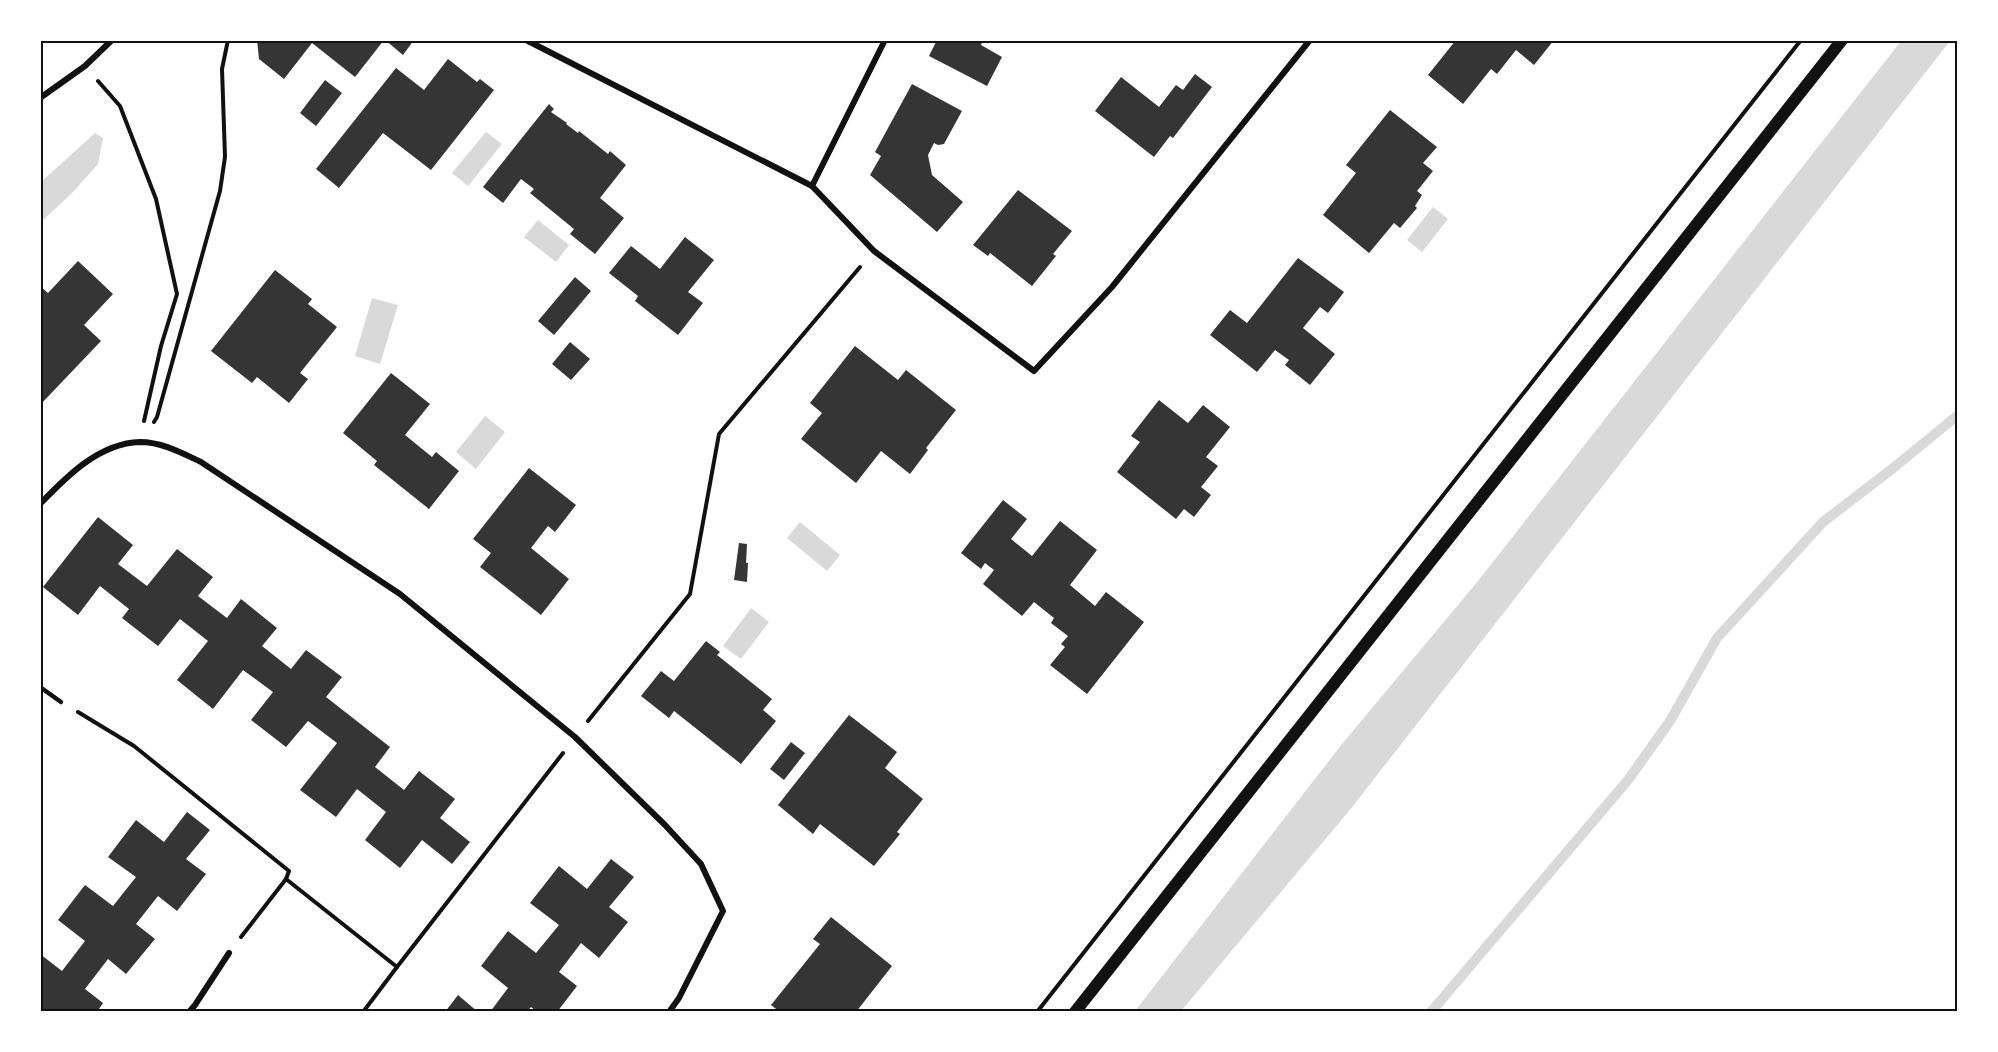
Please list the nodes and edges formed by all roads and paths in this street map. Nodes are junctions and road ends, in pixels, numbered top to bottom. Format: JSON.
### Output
{"nodes":[{"id":1,"x":112,"y":40,"type":"edge"},
{"id":2,"x":228,"y":40,"type":"edge"},
{"id":3,"x":526,"y":40,"type":"edge"},
{"id":4,"x":885,"y":40,"type":"edge"},
{"id":5,"x":1310,"y":40,"type":"edge"},
{"id":6,"x":1801,"y":40,"type":"edge"},
{"id":7,"x":1842,"y":40,"type":"edge"},
{"id":8,"x":85,"y":66,"type":"junction"},
{"id":9,"x":40,"y":98,"type":"edge"},
{"id":10,"x":812,"y":186,"type":"junction"},
{"id":11,"x":874,"y":251,"type":"junction"},
{"id":12,"x":140,"y":442,"type":"junction"},
{"id":13,"x":40,"y":504,"type":"edge"},
{"id":14,"x":40,"y":687,"type":"edge"},
{"id":15,"x":61,"y":702,"type":"joint"},
{"id":16,"x":575,"y":737,"type":"junction"},
{"id":17,"x":286,"y":879,"type":"junction"},
{"id":18,"x":229,"y":953,"type":"joint"},
{"id":19,"x":397,"y":967,"type":"junction"},
{"id":20,"x":195,"y":1005,"type":"junction"},
{"id":21,"x":189,"y":1011,"type":"edge"},
{"id":22,"x":203,"y":1011,"type":"edge"},
{"id":23,"x":363,"y":1011,"type":"edge"},
{"id":24,"x":669,"y":1011,"type":"edge"},
{"id":25,"x":1037,"y":1011,"type":"edge"},
{"id":26,"x":1075,"y":1011,"type":"edge"}],
"edges":[{"from":1,"to":8,"type":"street"},
{"from":2,"to":12,"type":"path"},
{"from":3,"to":10,"type":"street"},
{"from":4,"to":10,"type":"street"},
{"from":5,"to":11,"type":"street"},
{"from":6,"to":25,"type":"path"},
{"from":7,"to":26,"type":"main road"},
{"from":8,"to":9,"type":"street"},
{"from":8,"to":12,"type":"path"},
{"from":10,"to":11,"type":"street"},
{"from":11,"to":16,"type":"path"},
{"from":12,"to":13,"type":"street"},
{"from":12,"to":16,"type":"street"},
{"from":14,"to":15,"type":"lane"},
{"from":15,"to":17,"type":"path"},
{"from":16,"to":19,"type":"path"},
{"from":16,"to":24,"type":"street"},
{"from":17,"to":18,"type":"path"},
{"from":17,"to":19,"type":"path"},
{"from":18,"to":20,"type":"street"},
{"from":19,"to":23,"type":"path"},
{"from":20,"to":21,"type":"street"},
{"from":20,"to":22,"type":"street"}]}
